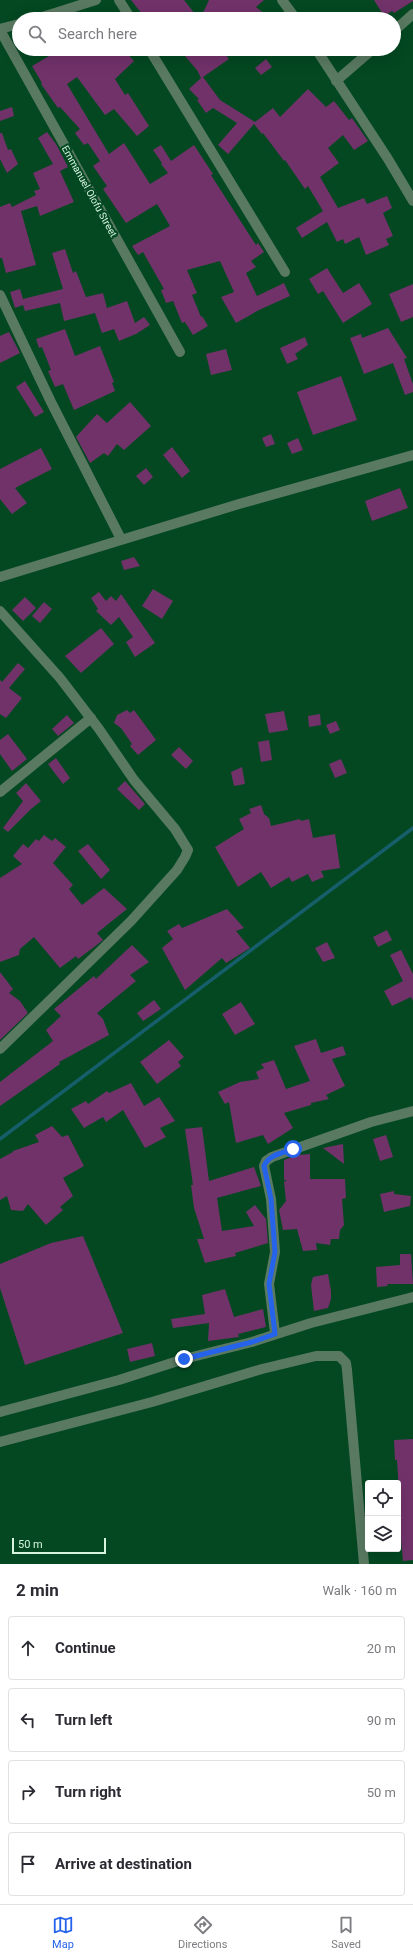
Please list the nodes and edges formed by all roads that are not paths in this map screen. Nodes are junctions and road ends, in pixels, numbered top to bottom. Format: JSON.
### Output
{"nodes":[{"id":1,"x":96,"y":0,"type":"edge"},
{"id":2,"x":119,"y":0,"type":"edge"},
{"id":3,"x":282,"y":0,"type":"edge"},
{"id":4,"x":58,"y":12,"type":"edge"},
{"id":5,"x":127,"y":12,"type":"edge"},
{"id":6,"x":291,"y":12,"type":"edge"},
{"id":7,"x":413,"y":14,"type":"edge"},
{"id":8,"x":401,"y":25,"type":"edge"},
{"id":9,"x":12,"y":26,"type":"edge"},
{"id":10,"x":0,"y":30,"type":"edge"},
{"id":11,"x":12,"y":51,"type":"edge"},
{"id":12,"x":15,"y":56,"type":"edge"},
{"id":13,"x":153,"y":56,"type":"edge"},
{"id":14,"x":320,"y":56,"type":"edge"},
{"id":15,"x":365,"y":56,"type":"edge"},
{"id":16,"x":336,"y":81,"type":"junction"},
{"id":17,"x":413,"y":200,"type":"edge"},
{"id":18,"x":285,"y":272,"type":"dead end"},
{"id":19,"x":0,"y":296,"type":"edge"},
{"id":20,"x":180,"y":352,"type":"dead end"},
{"id":21,"x":413,"y":455,"type":"edge"},
{"id":22,"x":121,"y":539,"type":"junction"},
{"id":23,"x":0,"y":577,"type":"edge"},
{"id":24,"x":0,"y":611,"type":"edge"},
{"id":25,"x":91,"y":718,"type":"junction"},
{"id":26,"x":0,"y":792,"type":"edge"},
{"id":27,"x":0,"y":1049,"type":"edge"},
{"id":28,"x":413,"y":1111,"type":"edge"},
{"id":29,"x":413,"y":1297,"type":"edge"},
{"id":30,"x":275,"y":1334,"type":"junction"},
{"id":31,"x":0,"y":1412,"type":"edge"},
{"id":32,"x":0,"y":1442,"type":"edge"},
{"id":33,"x":364,"y":1564,"type":"edge"}],
"edges":[{"from":1,"to":4,"type":"street"},
{"from":2,"to":5,"type":"street"},
{"from":3,"to":6,"type":"street"},
{"from":7,"to":8,"type":"street"},
{"from":9,"to":10,"type":"street"},
{"from":10,"to":11,"type":"street","name":"Emmanuel Olofu Street"},
{"from":12,"to":20,"type":"street","name":"Emmanuel Olofu Street"},
{"from":13,"to":18,"type":"street"},
{"from":14,"to":16,"type":"street"},
{"from":15,"to":16,"type":"street"},
{"from":16,"to":17,"type":"street"},
{"from":19,"to":22,"type":"street"},
{"from":21,"to":22,"type":"street"},
{"from":22,"to":23,"type":"street"},
{"from":24,"to":25,"type":"street"},
{"from":25,"to":26,"type":"street"},
{"from":25,"to":27,"type":"street"},
{"from":28,"to":30,"type":"street"},
{"from":29,"to":30,"type":"street"},
{"from":30,"to":31,"type":"street"},
{"from":32,"to":33,"type":"street"}]}
